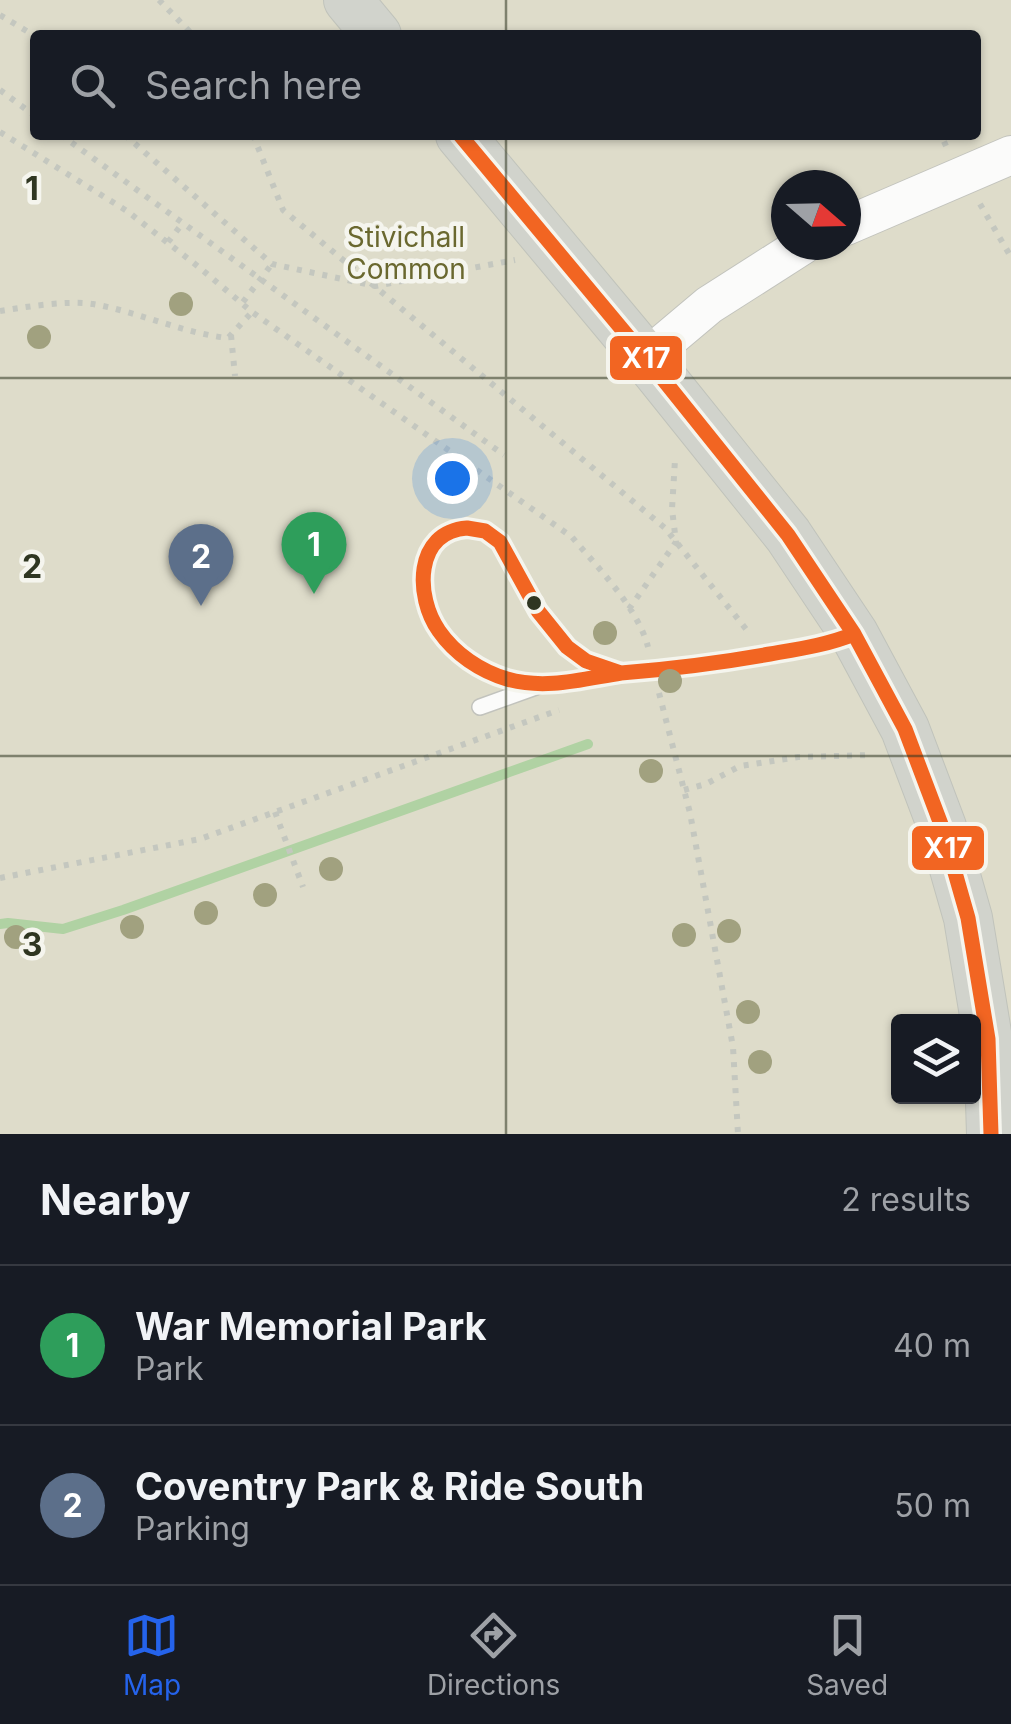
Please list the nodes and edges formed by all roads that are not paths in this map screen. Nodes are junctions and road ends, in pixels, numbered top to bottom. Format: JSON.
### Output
{"nodes":[{"id":1,"x":348,"y":0,"type":"edge"},
{"id":2,"x":373,"y":30,"type":"edge"},
{"id":3,"x":464,"y":140,"type":"edge"},
{"id":4,"x":1011,"y":156,"type":"edge"},
{"id":5,"x":861,"y":220,"type":"edge"},
{"id":6,"x":779,"y":260,"type":"edge"},
{"id":7,"x":646,"y":358,"type":"junction"},
{"id":8,"x":854,"y":634,"type":"junction"},
{"id":9,"x":621,"y":673,"type":"junction"},
{"id":10,"x":540,"y":686,"type":"junction"},
{"id":11,"x":480,"y":707,"type":"dead end"},
{"id":12,"x":990,"y":1134,"type":"edge"}],
"edges":[{"from":1,"to":2,"type":"main road"},
{"from":3,"to":7,"type":"main road"},
{"from":4,"to":5,"type":"street"},
{"from":6,"to":7,"type":"street"},
{"from":7,"to":8,"type":"main road"},
{"from":8,"to":9,"type":"lane"},
{"from":8,"to":12,"type":"main road"},
{"from":9,"to":10,"type":"lane"},
{"from":9,"to":10,"type":"lane"},
{"from":10,"to":11,"type":"lane"}]}
